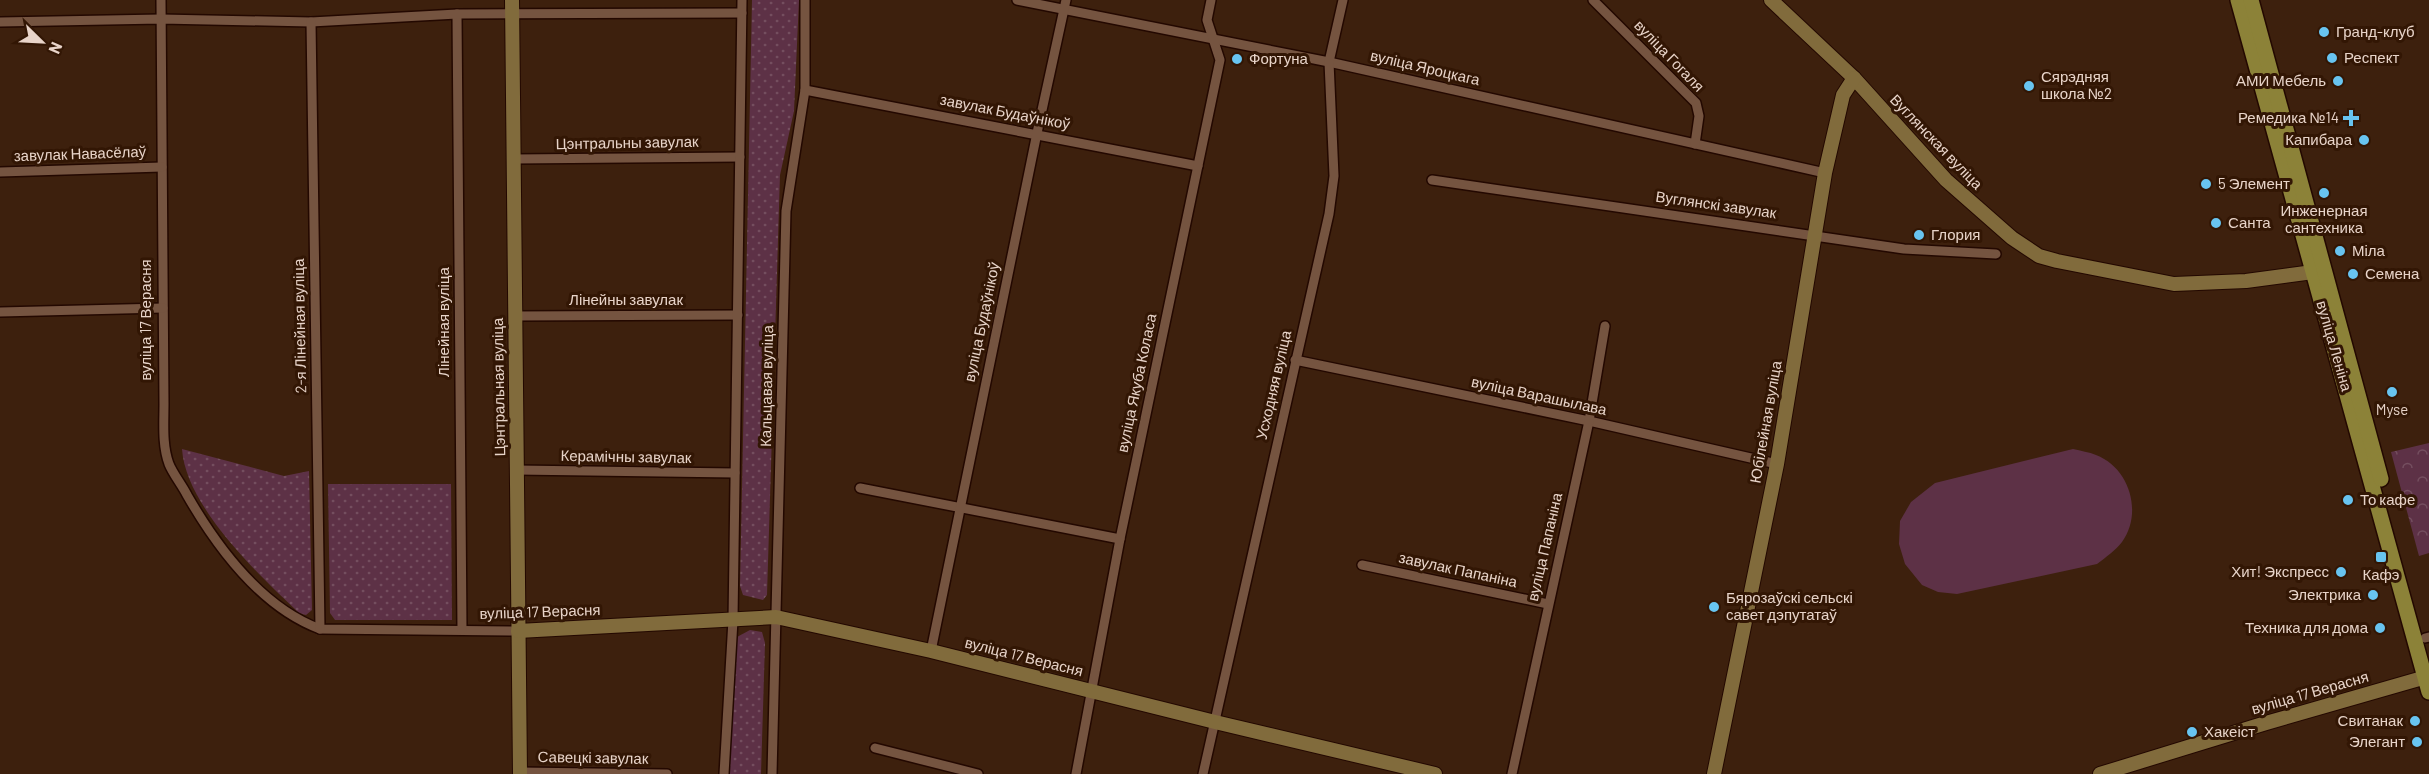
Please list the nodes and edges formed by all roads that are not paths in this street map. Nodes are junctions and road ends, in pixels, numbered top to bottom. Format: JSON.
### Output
{"nodes":[{"id":1,"x":161,"y":0,"type":"edge"},
{"id":2,"x":512,"y":0,"type":"edge"},
{"id":3,"x":742,"y":0,"type":"edge"},
{"id":4,"x":805,"y":0,"type":"edge"},
{"id":5,"x":1017,"y":0,"type":"edge"},
{"id":6,"x":1210,"y":0,"type":"edge"},
{"id":7,"x":1343,"y":0,"type":"edge"},
{"id":8,"x":1593,"y":0,"type":"edge"},
{"id":9,"x":1771,"y":0,"type":"edge"},
{"id":10,"x":2238,"y":0,"type":"edge"},
{"id":11,"x":2250,"y":0,"type":"edge"},
{"id":12,"x":1065,"y":5,"type":"edge"},
{"id":13,"x":742,"y":13,"type":"junction"},
{"id":14,"x":457,"y":14,"type":"junction"},
{"id":15,"x":512,"y":14,"type":"junction"},
{"id":16,"x":161,"y":19,"type":"junction"},
{"id":17,"x":0,"y":22,"type":"edge"},
{"id":18,"x":310,"y":22,"type":"junction"},
{"id":19,"x":1213,"y":39,"type":"junction"},
{"id":20,"x":1329,"y":62,"type":"junction"},
{"id":21,"x":1854,"y":78,"type":"junction"},
{"id":22,"x":805,"y":90,"type":"junction"},
{"id":23,"x":1037,"y":133,"type":"junction"},
{"id":24,"x":1695,"y":144,"type":"junction"},
{"id":25,"x":740,"y":157,"type":"junction"},
{"id":26,"x":514,"y":159,"type":"junction"},
{"id":27,"x":162,"y":166,"type":"junction"},
{"id":28,"x":1198,"y":166,"type":"junction"},
{"id":29,"x":0,"y":172,"type":"edge"},
{"id":30,"x":1825,"y":173,"type":"junction"},
{"id":31,"x":1432,"y":180,"type":"dead end"},
{"id":32,"x":1814,"y":234,"type":"junction"},
{"id":33,"x":1996,"y":254,"type":"dead end"},
{"id":34,"x":2318,"y":270,"type":"junction"},
{"id":35,"x":163,"y":308,"type":"junction"},
{"id":36,"x":0,"y":312,"type":"edge"},
{"id":37,"x":738,"y":315,"type":"junction"},
{"id":38,"x":514,"y":316,"type":"junction"},
{"id":39,"x":1605,"y":326,"type":"dead end"},
{"id":40,"x":1294,"y":360,"type":"junction"},
{"id":41,"x":1589,"y":421,"type":"junction"},
{"id":42,"x":1777,"y":464,"type":"junction"},
{"id":43,"x":516,"y":470,"type":"junction"},
{"id":44,"x":735,"y":473,"type":"junction"},
{"id":45,"x":860,"y":488,"type":"dead end"},
{"id":46,"x":960,"y":507,"type":"junction"},
{"id":47,"x":1120,"y":539,"type":"junction"},
{"id":48,"x":1362,"y":565,"type":"dead end"},
{"id":49,"x":1548,"y":604,"type":"junction"},
{"id":50,"x":776,"y":617,"type":"junction"},
{"id":51,"x":733,"y":620,"type":"junction"},
{"id":52,"x":320,"y":629,"type":"junction"},
{"id":53,"x":462,"y":630,"type":"junction"},
{"id":54,"x":518,"y":631,"type":"junction"},
{"id":55,"x":2425,"y":642,"type":"edge"},
{"id":56,"x":931,"y":651,"type":"junction"},
{"id":57,"x":2428,"y":682,"type":"edge"},
{"id":58,"x":1092,"y":691,"type":"junction"},
{"id":59,"x":1215,"y":722,"type":"junction"},
{"id":60,"x":875,"y":748,"type":"dead end"},
{"id":61,"x":520,"y":773,"type":"edge"},
{"id":62,"x":667,"y":774,"type":"edge"},
{"id":63,"x":724,"y":774,"type":"edge"},
{"id":64,"x":772,"y":774,"type":"edge"},
{"id":65,"x":978,"y":774,"type":"edge"},
{"id":66,"x":1076,"y":774,"type":"edge"},
{"id":67,"x":1203,"y":774,"type":"edge"},
{"id":68,"x":1435,"y":774,"type":"edge"},
{"id":69,"x":1512,"y":774,"type":"edge"},
{"id":70,"x":1714,"y":774,"type":"edge"},
{"id":71,"x":2100,"y":774,"type":"edge"}],
"edges":[{"from":1,"to":16,"type":"street","name":"вуліца 17 Верасня"},
{"from":2,"to":15,"type":"street","name":"Цэнтральная вуліца"},
{"from":3,"to":13,"type":"street"},
{"from":4,"to":22,"type":"street","name":"Кальцавая вуліца"},
{"from":5,"to":12,"type":"street","name":"вуліца Яроцкага"},
{"from":6,"to":19,"type":"street","name":"вуліца Якуба Коласа"},
{"from":7,"to":20,"type":"street","name":"Усходняя вуліца"},
{"from":8,"to":24,"type":"street","name":"вуліца Гогаля"},
{"from":9,"to":21,"type":"street","name":"Вуглянская вуліца"},
{"from":10,"to":34,"type":"main road","name":"вуліца Леніна"},
{"from":11,"to":34,"type":"main road","name":"вуліца Леніна"},
{"from":12,"to":19,"type":"street","name":"вуліца Яроцкага"},
{"from":12,"to":23,"type":"street","name":"вуліца Будаўнікоў"},
{"from":13,"to":15,"type":"street"},
{"from":13,"to":25,"type":"street"},
{"from":14,"to":15,"type":"street"},
{"from":14,"to":18,"type":"street"},
{"from":14,"to":53,"type":"street","name":"Лінейная вуліца"},
{"from":15,"to":26,"type":"street","name":"Цэнтральная вуліца"},
{"from":16,"to":17,"type":"street"},
{"from":16,"to":18,"type":"street"},
{"from":16,"to":27,"type":"street","name":"вуліца 17 Верасня"},
{"from":18,"to":52,"type":"street","name":"2-я Лінейная вуліца"},
{"from":19,"to":20,"type":"street","name":"вуліца Яроцкага"},
{"from":19,"to":28,"type":"street","name":"вуліца Якуба Коласа"},
{"from":20,"to":24,"type":"street","name":"вуліца Яроцкага"},
{"from":20,"to":40,"type":"street","name":"Усходняя вуліца"},
{"from":21,"to":30,"type":"street","name":"Юбілейная вуліца"},
{"from":21,"to":34,"type":"street","name":"Вуглянская вуліца"},
{"from":22,"to":23,"type":"street","name":"завулак Будаўнікоў"},
{"from":22,"to":50,"type":"street","name":"Кальцавая вуліца"},
{"from":23,"to":28,"type":"street","name":"завулак Будаўнікоў"},
{"from":23,"to":46,"type":"street","name":"вуліца Будаўнікоў"},
{"from":24,"to":30,"type":"street","name":"вуліца Яроцкага"},
{"from":25,"to":26,"type":"street","name":"Цэнтральны завулак"},
{"from":25,"to":37,"type":"street"},
{"from":26,"to":38,"type":"street","name":"Цэнтральная вуліца"},
{"from":27,"to":29,"type":"street","name":"завулак Навасёлаў"},
{"from":27,"to":35,"type":"street","name":"вуліца 17 Верасня"},
{"from":28,"to":47,"type":"street","name":"вуліца Якуба Коласа"},
{"from":30,"to":32,"type":"street","name":"Юбілейная вуліца"},
{"from":31,"to":32,"type":"street","name":"Вуглянскі завулак"},
{"from":32,"to":33,"type":"street","name":"Вуглянскі завулак"},
{"from":32,"to":42,"type":"street","name":"Юбілейная вуліца"},
{"from":34,"to":55,"type":"main road","name":"вуліца Леніна"},
{"from":35,"to":36,"type":"street"},
{"from":35,"to":52,"type":"street","name":"вуліца 17 Верасня"},
{"from":37,"to":38,"type":"street","name":"Лінейны завулак"},
{"from":37,"to":44,"type":"street"},
{"from":38,"to":43,"type":"street","name":"Цэнтральная вуліца"},
{"from":39,"to":41,"type":"street","name":"вуліца Папаніна"},
{"from":40,"to":41,"type":"street","name":"вуліца Варашылава"},
{"from":40,"to":59,"type":"street","name":"Усходняя вуліца"},
{"from":41,"to":42,"type":"street","name":"вуліца Варашылава"},
{"from":41,"to":49,"type":"street","name":"вуліца Папаніна"},
{"from":42,"to":70,"type":"street","name":"Юбілейная вуліца"},
{"from":43,"to":44,"type":"street","name":"Керамічны завулак"},
{"from":43,"to":54,"type":"street","name":"Цэнтральная вуліца"},
{"from":44,"to":51,"type":"street"},
{"from":45,"to":46,"type":"street"},
{"from":46,"to":47,"type":"street"},
{"from":46,"to":56,"type":"street","name":"вуліца Будаўнікоў"},
{"from":47,"to":58,"type":"street","name":"вуліца Якуба Коласа"},
{"from":48,"to":49,"type":"street","name":"завулак Папаніна"},
{"from":49,"to":69,"type":"street","name":"вуліца Папаніна"},
{"from":50,"to":51,"type":"street","name":"вуліца 17 Верасня"},
{"from":50,"to":56,"type":"street","name":"вуліца 17 Верасня"},
{"from":50,"to":64,"type":"street","name":"Кальцавая вуліца"},
{"from":51,"to":54,"type":"street","name":"вуліца 17 Верасня"},
{"from":51,"to":63,"type":"street"},
{"from":52,"to":53,"type":"street","name":"вуліца 17 Верасня"},
{"from":53,"to":54,"type":"street","name":"вуліца 17 Верасня"},
{"from":54,"to":61,"type":"street","name":"Цэнтральная вуліца"},
{"from":55,"to":57,"type":"main road","name":"вуліца Леніна"},
{"from":56,"to":58,"type":"street","name":"вуліца 17 Верасня"},
{"from":57,"to":71,"type":"street","name":"вуліца 17 Верасня"},
{"from":58,"to":59,"type":"street","name":"вуліца 17 Верасня"},
{"from":58,"to":66,"type":"street","name":"вуліца Якуба Коласа"},
{"from":59,"to":67,"type":"street","name":"Усходняя вуліца"},
{"from":59,"to":68,"type":"street","name":"вуліца 17 Верасня"},
{"from":60,"to":65,"type":"street"},
{"from":61,"to":62,"type":"street","name":"Савецкі завулак"}]}
